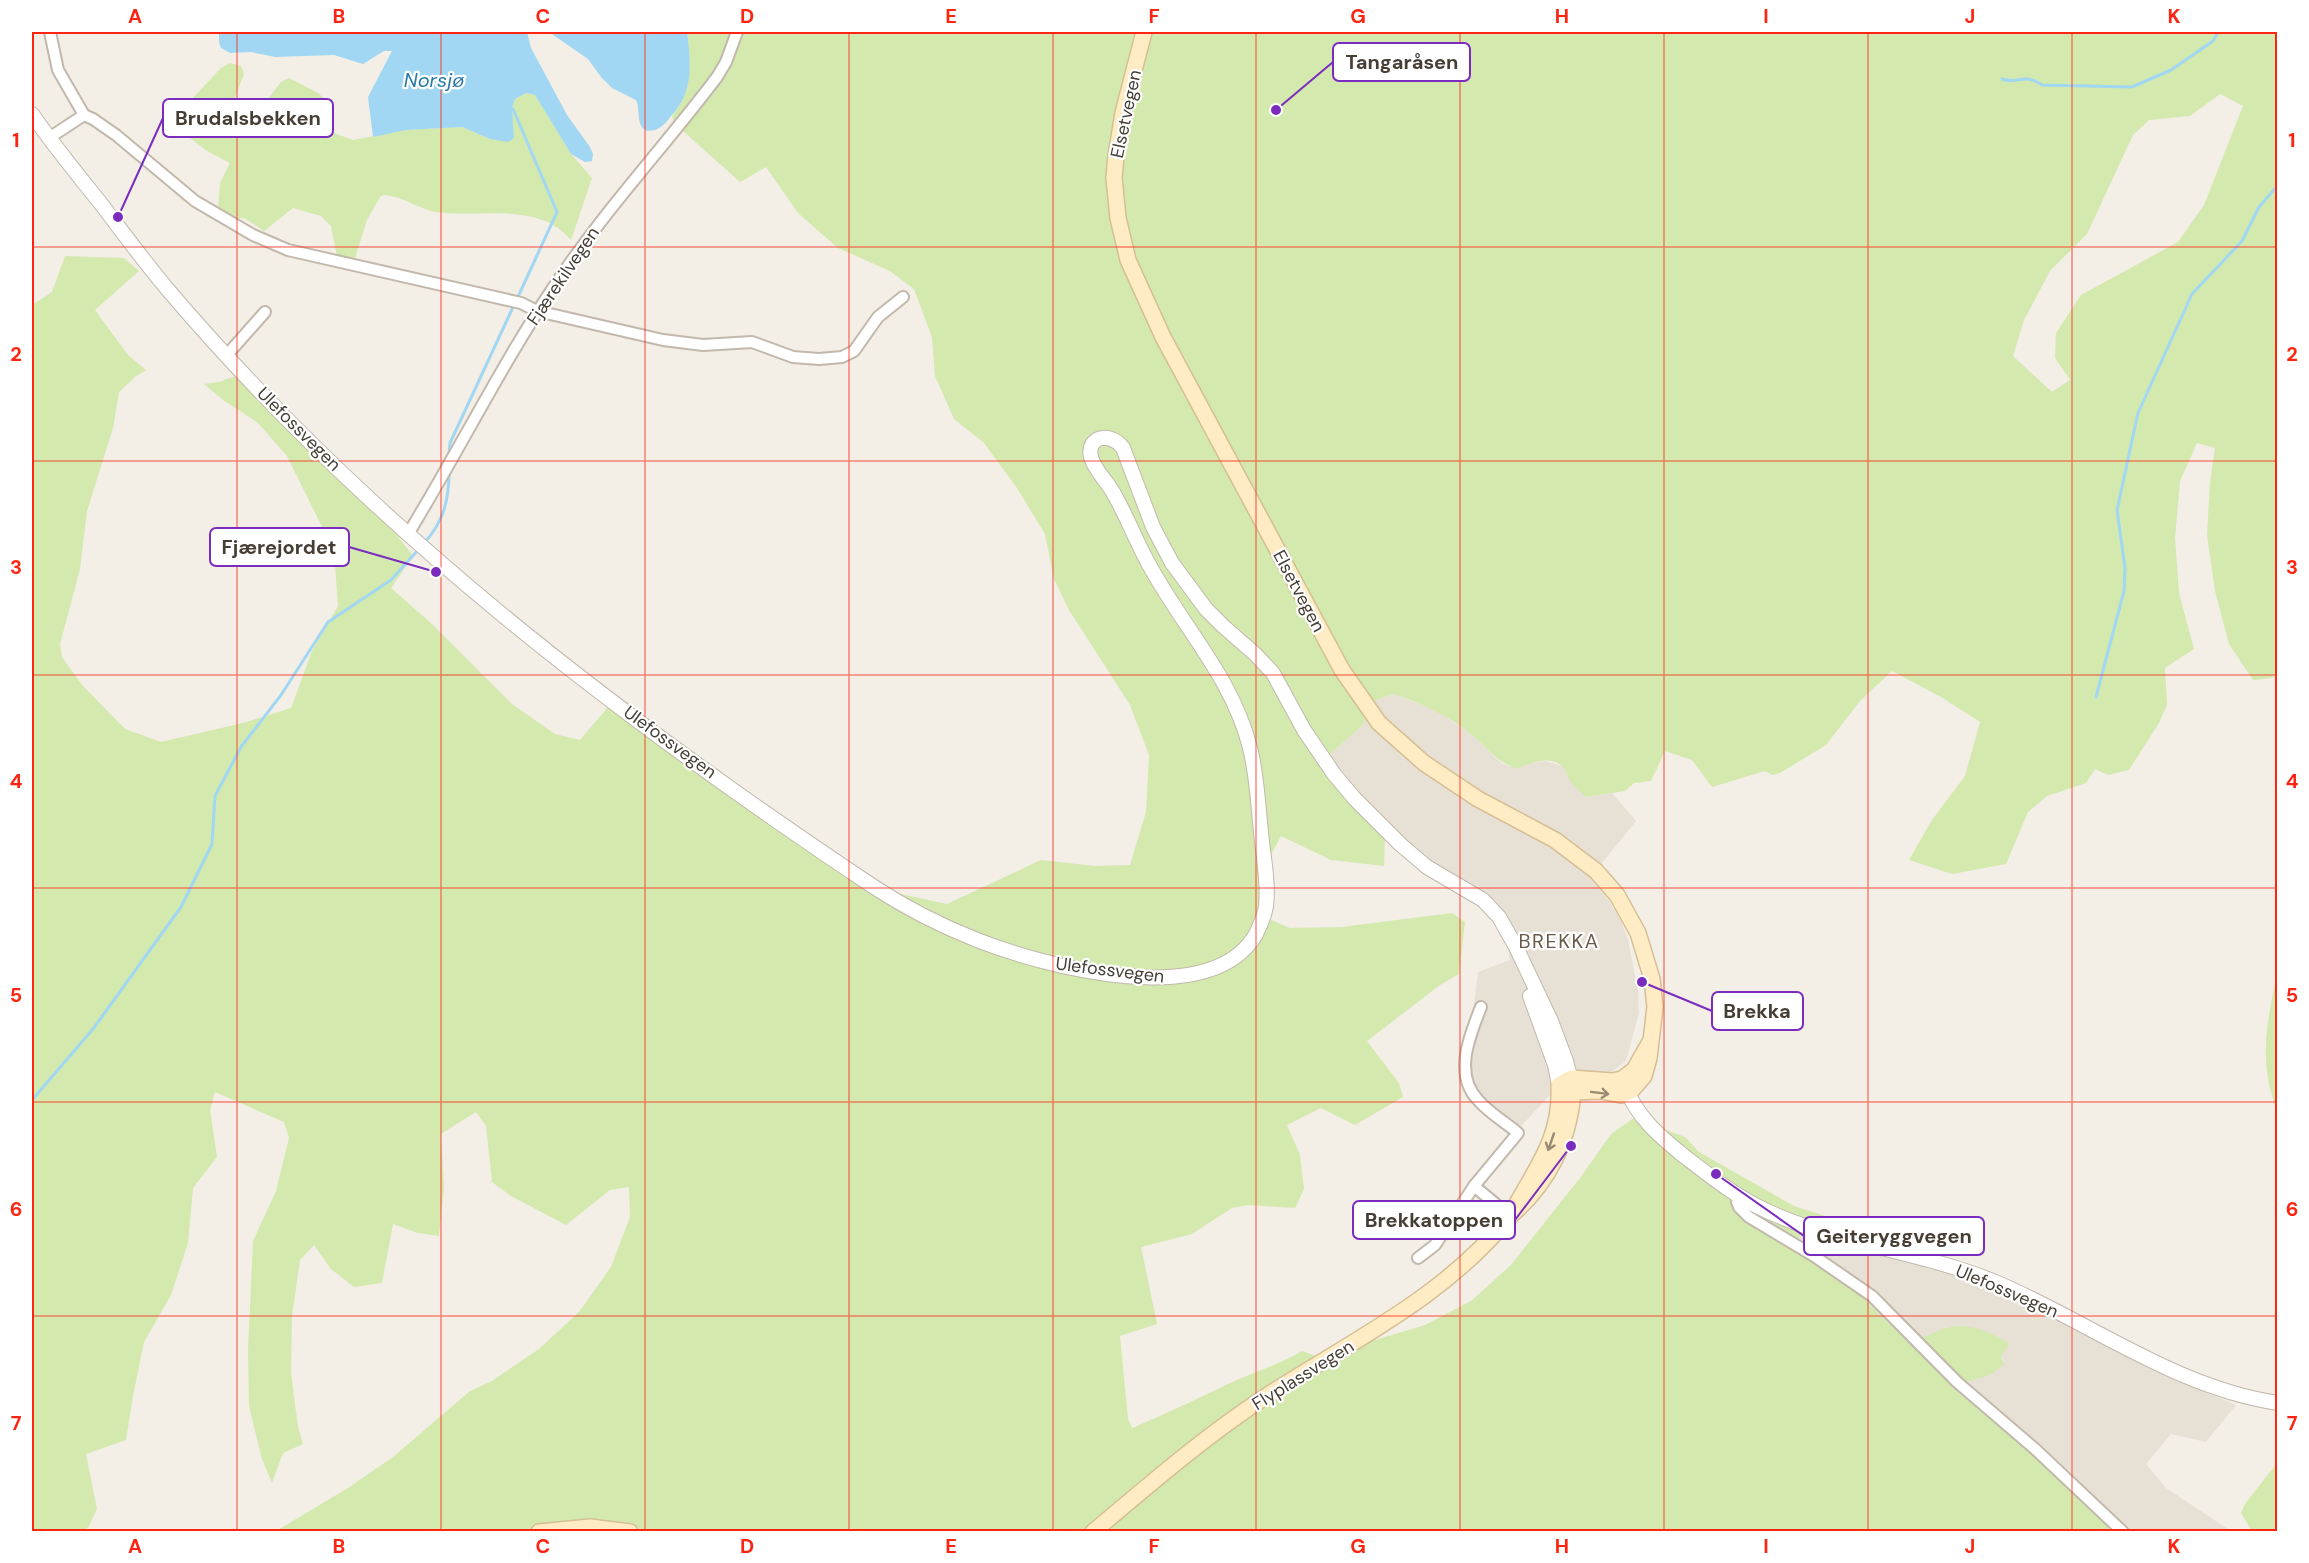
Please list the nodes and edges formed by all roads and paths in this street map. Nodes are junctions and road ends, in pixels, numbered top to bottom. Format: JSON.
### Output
{"nodes":[{"id":1,"x":50,"y":32,"type":"edge"},
{"id":2,"x":737,"y":32,"type":"edge"},
{"id":3,"x":1144,"y":32,"type":"edge"},
{"id":4,"x":32,"y":114,"type":"edge"},
{"id":5,"x":84,"y":115,"type":"junction"},
{"id":6,"x":49,"y":138,"type":"junction"},
{"id":7,"x":903,"y":297,"type":"dead end"},
{"id":8,"x":537,"y":311,"type":"junction"},
{"id":9,"x":265,"y":312,"type":"dead end"},
{"id":10,"x":226,"y":356,"type":"junction"},
{"id":11,"x":408,"y":534,"type":"junction"},
{"id":12,"x":1481,"y":1007,"type":"dead end"},
{"id":13,"x":1568,"y":1085,"type":"junction"},
{"id":14,"x":1625,"y":1086,"type":"junction"},
{"id":15,"x":1474,"y":1186,"type":"junction"},
{"id":16,"x":1739,"y":1197,"type":"junction"},
{"id":17,"x":1510,"y":1216,"type":"junction"},
{"id":18,"x":1418,"y":1258,"type":"dead end"},
{"id":19,"x":2277,"y":1403,"type":"edge"},
{"id":20,"x":539,"y":1532,"type":"edge"},
{"id":21,"x":630,"y":1532,"type":"edge"},
{"id":22,"x":1093,"y":1532,"type":"edge"},
{"id":23,"x":2123,"y":1532,"type":"edge"}],
"edges":[{"from":1,"to":5,"type":"street"},
{"from":2,"to":8,"type":"street","name":"Fjærekilvegen"},
{"from":3,"to":14,"type":"main road","name":"Elsetvegen"},
{"from":4,"to":6,"type":"street","name":"Ulefossvegen"},
{"from":5,"to":6,"type":"street"},
{"from":5,"to":8,"type":"street"},
{"from":6,"to":10,"type":"street","name":"Ulefossvegen"},
{"from":7,"to":8,"type":"street"},
{"from":8,"to":11,"type":"street","name":"Fjærekilvegen"},
{"from":9,"to":10,"type":"street"},
{"from":10,"to":11,"type":"street","name":"Ulefossvegen"},
{"from":11,"to":13,"type":"street","name":"Ulefossvegen"},
{"from":12,"to":15,"type":"street"},
{"from":13,"to":14,"type":"main road"},
{"from":13,"to":17,"type":"main road","name":"Flyplassvegen"},
{"from":14,"to":16,"type":"street","name":"Ulefossvegen"},
{"from":15,"to":17,"type":"street"},
{"from":15,"to":18,"type":"street"},
{"from":16,"to":19,"type":"street","name":"Ulefossvegen"},
{"from":16,"to":23,"type":"street"},
{"from":17,"to":22,"type":"main road","name":"Flyplassvegen"},
{"from":20,"to":21,"type":"main road"}]}
